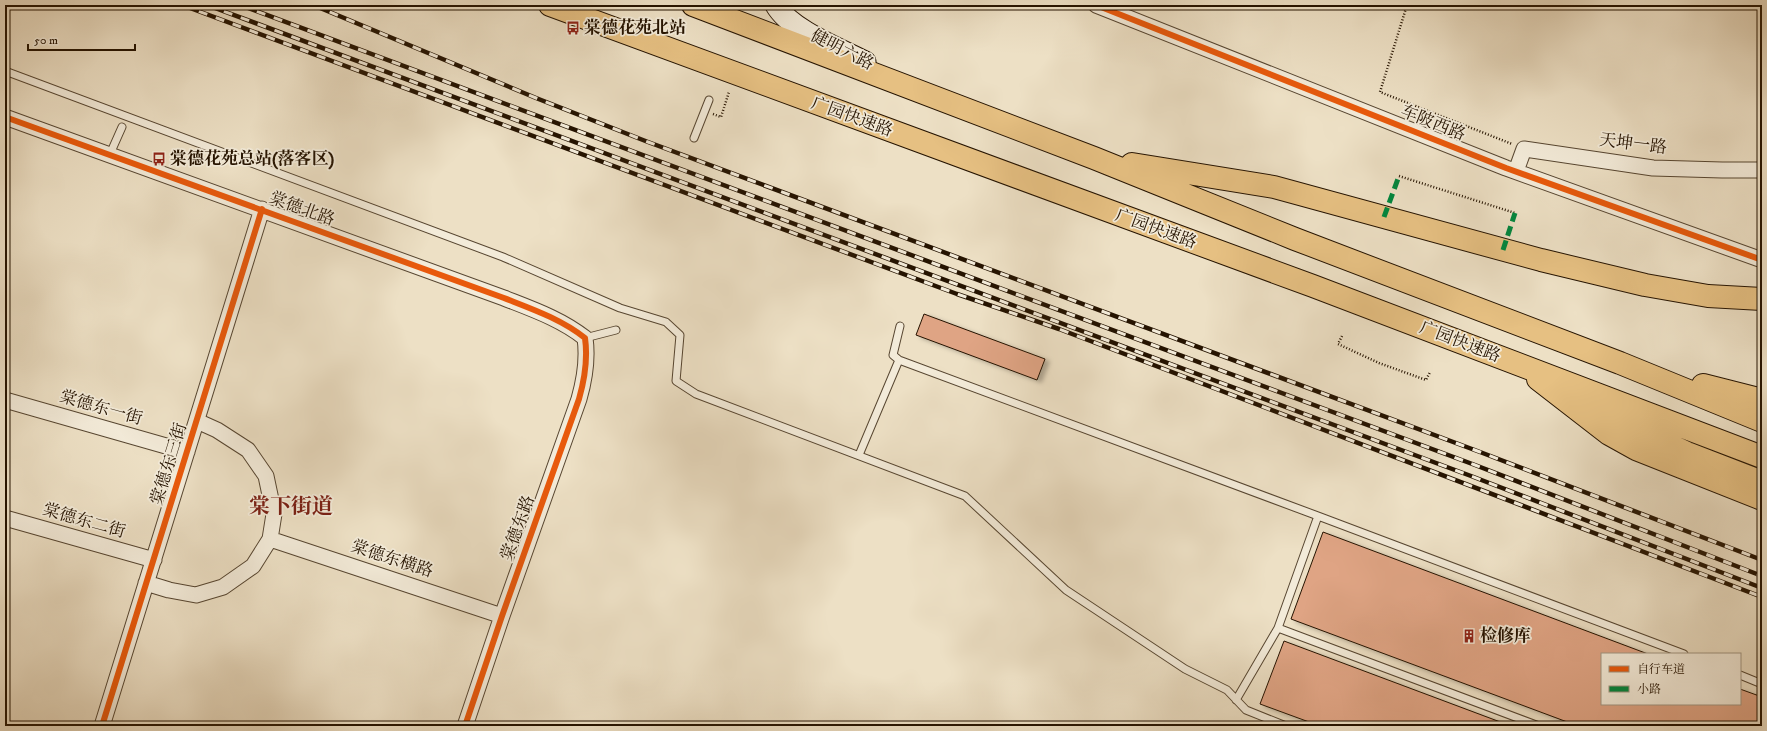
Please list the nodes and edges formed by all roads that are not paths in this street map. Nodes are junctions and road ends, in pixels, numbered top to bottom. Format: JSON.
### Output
{"nodes":[{"id":1,"x":550,"y":5,"type":"edge"},
{"id":2,"x":693,"y":5,"type":"edge"},
{"id":3,"x":776,"y":5,"type":"edge"},
{"id":4,"x":1096,"y":5,"type":"edge"},
{"id":5,"x":5,"y":71,"type":"edge"},
{"id":6,"x":913,"y":89,"type":"junction"},
{"id":7,"x":709,"y":100,"type":"dead end"},
{"id":8,"x":5,"y":116,"type":"edge"},
{"id":9,"x":122,"y":127,"type":"dead end"},
{"id":10,"x":694,"y":138,"type":"dead end"},
{"id":11,"x":110,"y":154,"type":"junction"},
{"id":12,"x":1094,"y":158,"type":"junction"},
{"id":13,"x":1762,"y":170,"type":"edge"},
{"id":14,"x":1516,"y":171,"type":"junction"},
{"id":15,"x":262,"y":209,"type":"junction"},
{"id":16,"x":1762,"y":260,"type":"edge"},
{"id":17,"x":1762,"y":299,"type":"edge"},
{"id":18,"x":900,"y":326,"type":"dead end"},
{"id":19,"x":616,"y":330,"type":"dead end"},
{"id":20,"x":584,"y":338,"type":"junction"},
{"id":21,"x":899,"y":360,"type":"junction"},
{"id":22,"x":1620,"y":363,"type":"junction"},
{"id":23,"x":1520,"y":365,"type":"junction"},
{"id":24,"x":5,"y":400,"type":"edge"},
{"id":25,"x":1762,"y":400,"type":"edge"},
{"id":26,"x":197,"y":421,"type":"junction"},
{"id":27,"x":1762,"y":421,"type":"edge"},
{"id":28,"x":187,"y":452,"type":"junction"},
{"id":29,"x":859,"y":455,"type":"junction"},
{"id":30,"x":1762,"y":457,"type":"edge"},
{"id":31,"x":1757,"y":480,"type":"edge"},
{"id":32,"x":1762,"y":499,"type":"edge"},
{"id":33,"x":1318,"y":516,"type":"junction"},
{"id":34,"x":5,"y":518,"type":"edge"},
{"id":35,"x":270,"y":538,"type":"junction"},
{"id":36,"x":154,"y":560,"type":"junction"},
{"id":37,"x":146,"y":582,"type":"junction"},
{"id":38,"x":502,"y":616,"type":"junction"},
{"id":39,"x":1278,"y":628,"type":"junction"},
{"id":40,"x":1681,"y":653,"type":"edge"},
{"id":41,"x":1741,"y":675,"type":"edge"},
{"id":42,"x":1762,"y":684,"type":"edge"},
{"id":43,"x":1236,"y":700,"type":"junction"},
{"id":44,"x":102,"y":726,"type":"edge"},
{"id":45,"x":465,"y":726,"type":"edge"},
{"id":46,"x":1286,"y":726,"type":"edge"},
{"id":47,"x":1539,"y":726,"type":"edge"}],
"edges":[{"from":1,"to":23,"type":"highway","name":"广园快速路"},
{"from":2,"to":6,"type":"highway"},
{"from":3,"to":6,"type":"main road","name":"健明六路"},
{"from":4,"to":14,"type":"street","name":"车陂西路"},
{"from":5,"to":29,"type":"lane"},
{"from":6,"to":12,"type":"highway"},
{"from":7,"to":10,"type":"lane"},
{"from":8,"to":11,"type":"street","name":"棠德北路"},
{"from":9,"to":11,"type":"lane"},
{"from":11,"to":15,"type":"street","name":"棠德北路"},
{"from":12,"to":17,"type":"highway"},
{"from":12,"to":22,"type":"highway"},
{"from":13,"to":14,"type":"street","name":"天坤一路"},
{"from":14,"to":16,"type":"street","name":"车陂西路"},
{"from":15,"to":20,"type":"street","name":"棠德北路"},
{"from":15,"to":26,"type":"street","name":"棠德东三街"},
{"from":18,"to":21,"type":"lane"},
{"from":19,"to":20,"type":"lane"},
{"from":20,"to":38,"type":"street","name":"棠德东路"},
{"from":21,"to":29,"type":"lane"},
{"from":21,"to":33,"type":"lane"},
{"from":22,"to":25,"type":"highway"},
{"from":22,"to":27,"type":"highway"},
{"from":23,"to":30,"type":"highway","name":"广园快速路"},
{"from":23,"to":31,"type":"highway"},
{"from":23,"to":32,"type":"highway"},
{"from":24,"to":28,"type":"street","name":"棠德东一街"},
{"from":26,"to":28,"type":"street","name":"棠德东三街"},
{"from":26,"to":35,"type":"street"},
{"from":28,"to":36,"type":"street","name":"棠德东三街"},
{"from":29,"to":43,"type":"lane"},
{"from":33,"to":39,"type":"lane"},
{"from":33,"to":40,"type":"lane"},
{"from":34,"to":36,"type":"street","name":"棠德东二街"},
{"from":35,"to":37,"type":"street"},
{"from":35,"to":38,"type":"street","name":"棠德东横路"},
{"from":36,"to":37,"type":"street","name":"棠德东三街"},
{"from":37,"to":44,"type":"street","name":"棠德东三街"},
{"from":38,"to":45,"type":"street","name":"棠德东路"},
{"from":39,"to":43,"type":"lane"},
{"from":39,"to":47,"type":"lane"},
{"from":41,"to":42,"type":"lane"},
{"from":43,"to":46,"type":"lane"}]}
